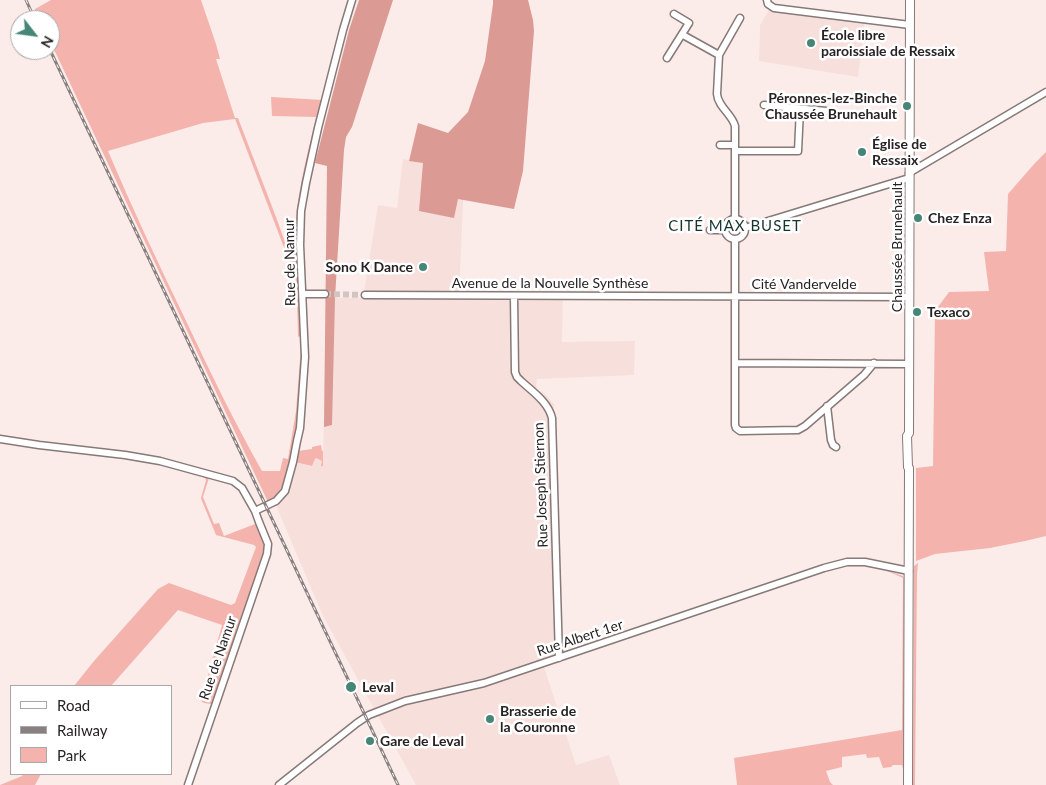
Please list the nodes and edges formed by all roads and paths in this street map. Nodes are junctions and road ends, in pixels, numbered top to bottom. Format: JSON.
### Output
{"nodes":[{"id":1,"x":352,"y":0,"type":"edge"},
{"id":2,"x":767,"y":0,"type":"edge"},
{"id":3,"x":910,"y":0,"type":"edge"},
{"id":4,"x":674,"y":14,"type":"dead end"},
{"id":5,"x":740,"y":18,"type":"dead end"},
{"id":6,"x":910,"y":25,"type":"junction"},
{"id":7,"x":683,"y":35,"type":"junction"},
{"id":8,"x":719,"y":55,"type":"junction"},
{"id":9,"x":667,"y":58,"type":"dead end"},
{"id":10,"x":1046,"y":92,"type":"edge"},
{"id":11,"x":764,"y":105,"type":"dead end"},
{"id":12,"x":800,"y":109,"type":"junction"},
{"id":13,"x":826,"y":111,"type":"dead end"},
{"id":14,"x":720,"y":145,"type":"dead end"},
{"id":15,"x":735,"y":148,"type":"junction"},
{"id":16,"x":909,"y":175,"type":"junction"},
{"id":17,"x":735,"y":219,"type":"junction"},
{"id":18,"x":745,"y":228,"type":"junction"},
{"id":19,"x":710,"y":230,"type":"dead end"},
{"id":20,"x":724,"y":230,"type":"junction"},
{"id":21,"x":735,"y":240,"type":"junction"},
{"id":22,"x":303,"y":294,"type":"junction"},
{"id":23,"x":325,"y":294,"type":"tunnel mouth"},
{"id":24,"x":365,"y":295,"type":"tunnel mouth"},
{"id":25,"x":514,"y":296,"type":"junction"},
{"id":26,"x":735,"y":296,"type":"junction"},
{"id":27,"x":909,"y":297,"type":"junction"},
{"id":28,"x":735,"y":363,"type":"junction"},
{"id":29,"x":874,"y":364,"type":"junction"},
{"id":30,"x":908,"y":364,"type":"junction"},
{"id":31,"x":828,"y":406,"type":"junction"},
{"id":32,"x":0,"y":439,"type":"edge"},
{"id":33,"x":836,"y":447,"type":"dead end"},
{"id":34,"x":256,"y":511,"type":"junction"},
{"id":35,"x":909,"y":568,"type":"junction"},
{"id":36,"x":559,"y":658,"type":"junction"},
{"id":37,"x":188,"y":785,"type":"edge"},
{"id":38,"x":278,"y":785,"type":"edge"},
{"id":39,"x":908,"y":785,"type":"edge"}],
"edges":[{"from":1,"to":22,"type":"street","name":"Rue de Namur"},
{"from":2,"to":6,"type":"street"},
{"from":3,"to":6,"type":"main road","name":"Chaussée Brunehault"},
{"from":4,"to":7,"type":"street"},
{"from":5,"to":8,"type":"street"},
{"from":6,"to":16,"type":"main road","name":"Chaussée Brunehault"},
{"from":7,"to":8,"type":"street"},
{"from":7,"to":9,"type":"street"},
{"from":8,"to":15,"type":"street"},
{"from":10,"to":16,"type":"street"},
{"from":11,"to":12,"type":"street"},
{"from":12,"to":13,"type":"street"},
{"from":12,"to":15,"type":"street"},
{"from":14,"to":15,"type":"street"},
{"from":15,"to":17,"type":"street"},
{"from":16,"to":18,"type":"street"},
{"from":16,"to":27,"type":"main road","name":"Chaussée Brunehault"},
{"from":17,"to":18,"type":"street"},
{"from":17,"to":20,"type":"street"},
{"from":18,"to":21,"type":"street"},
{"from":19,"to":20,"type":"street"},
{"from":20,"to":21,"type":"street"},
{"from":21,"to":26,"type":"street"},
{"from":22,"to":23,"type":"street"},
{"from":22,"to":34,"type":"street","name":"Rue de Namur"},
{"from":24,"to":25,"type":"street","name":"Avenue de la Nouvelle Synthèse"},
{"from":25,"to":26,"type":"street","name":"Avenue de la Nouvelle Synthèse"},
{"from":25,"to":36,"type":"street","name":"Rue Joseph Stiernon"},
{"from":26,"to":27,"type":"street","name":"Cité Vandervelde"},
{"from":26,"to":28,"type":"street","name":"Cité Vandervelde"},
{"from":27,"to":30,"type":"main road","name":"Chaussée Brunehault"},
{"from":28,"to":29,"type":"street"},
{"from":28,"to":31,"type":"street","name":"Cité Vandervelde"},
{"from":29,"to":30,"type":"street"},
{"from":29,"to":31,"type":"street","name":"Cité Vandervelde"},
{"from":30,"to":35,"type":"main road","name":"Chaussée Brunehault"},
{"from":31,"to":33,"type":"street"},
{"from":32,"to":34,"type":"street","name":"Rue de Namur"},
{"from":34,"to":37,"type":"street","name":"Rue de Namur"},
{"from":35,"to":36,"type":"street","name":"Rue Albert 1er"},
{"from":35,"to":39,"type":"main road","name":"Chaussée Brunehault"},
{"from":36,"to":38,"type":"street","name":"Rue Albert 1er"}]}
